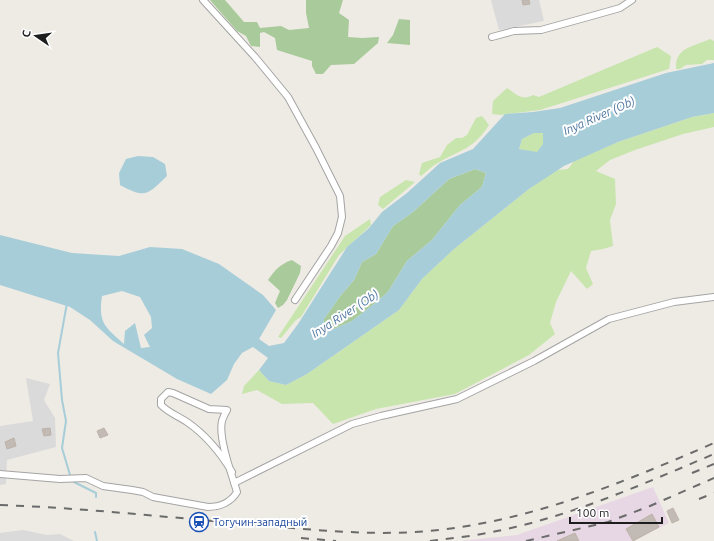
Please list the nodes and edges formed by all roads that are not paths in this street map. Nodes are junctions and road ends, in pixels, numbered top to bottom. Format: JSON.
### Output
{"nodes":[{"id":1,"x":203,"y":0,"type":"edge"},
{"id":2,"x":632,"y":0,"type":"edge"},
{"id":3,"x":492,"y":37,"type":"dead end"},
{"id":4,"x":714,"y":297,"type":"edge"},
{"id":5,"x":295,"y":300,"type":"dead end"},
{"id":6,"x":232,"y":472,"type":"junction"},
{"id":7,"x":0,"y":474,"type":"edge"},
{"id":8,"x":234,"y":482,"type":"junction"}],
"edges":[{"from":1,"to":5,"type":"street"},
{"from":2,"to":3,"type":"street"},
{"from":4,"to":8,"type":"street"},
{"from":6,"to":6,"type":"street"},
{"from":6,"to":8,"type":"street"},
{"from":7,"to":8,"type":"street"}]}
